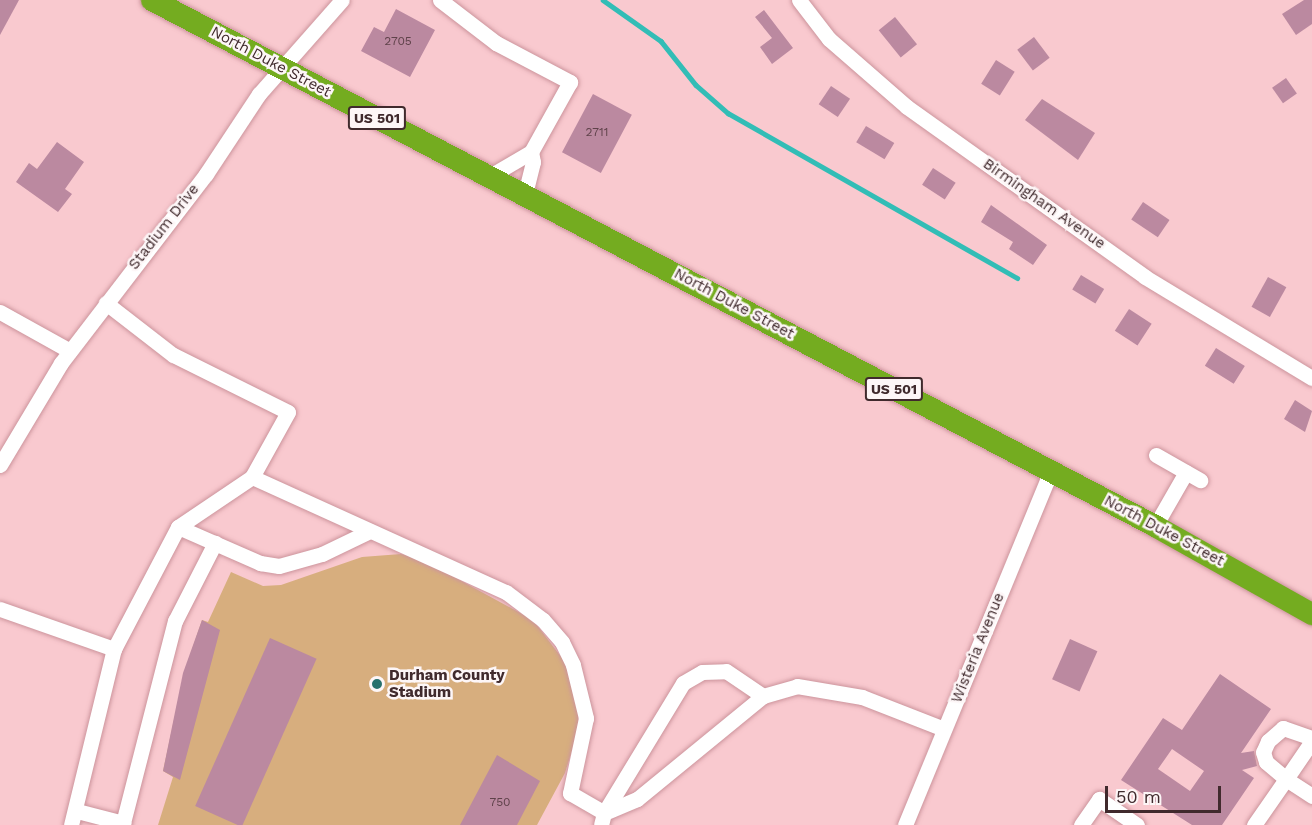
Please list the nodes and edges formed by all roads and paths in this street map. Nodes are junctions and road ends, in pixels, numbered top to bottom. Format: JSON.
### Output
{"nodes":[{"id":1,"x":152,"y":0,"type":"edge"},
{"id":2,"x":342,"y":0,"type":"edge"},
{"id":3,"x":440,"y":0,"type":"edge"},
{"id":4,"x":799,"y":0,"type":"edge"},
{"id":5,"x":280,"y":67,"type":"junction"},
{"id":6,"x":531,"y":152,"type":"junction"},
{"id":7,"x":490,"y":176,"type":"junction"},
{"id":8,"x":525,"y":194,"type":"junction"},
{"id":9,"x":106,"y":303,"type":"junction"},
{"id":10,"x":0,"y":312,"type":"edge"},
{"id":11,"x":70,"y":351,"type":"junction"},
{"id":12,"x":1312,"y":378,"type":"edge"},
{"id":13,"x":1156,"y":455,"type":"dead end"},
{"id":14,"x":0,"y":465,"type":"edge"},
{"id":15,"x":1051,"y":471,"type":"junction"},
{"id":16,"x":1186,"y":472,"type":"junction"},
{"id":17,"x":252,"y":477,"type":"junction"},
{"id":18,"x":1200,"y":480,"type":"dead end"},
{"id":19,"x":1155,"y":526,"type":"junction"},
{"id":20,"x":178,"y":527,"type":"junction"},
{"id":21,"x":370,"y":531,"type":"junction"},
{"id":22,"x":215,"y":543,"type":"junction"},
{"id":23,"x":0,"y":609,"type":"edge"},
{"id":24,"x":1312,"y":614,"type":"edge"},
{"id":25,"x":114,"y":649,"type":"junction"},
{"id":26,"x":763,"y":696,"type":"junction"},
{"id":27,"x":944,"y":729,"type":"junction"},
{"id":28,"x":1312,"y":740,"type":"edge"},
{"id":29,"x":1286,"y":779,"type":"junction"},
{"id":30,"x":1312,"y":796,"type":"edge"},
{"id":31,"x":74,"y":818,"type":"edge"},
{"id":32,"x":602,"y":819,"type":"edge"},
{"id":33,"x":905,"y":825,"type":"edge"},
{"id":34,"x":1081,"y":825,"type":"edge"},
{"id":35,"x":1137,"y":825,"type":"edge"},
{"id":36,"x":1254,"y":825,"type":"edge"}],
"edges":[{"from":1,"to":5,"type":"highway","name":"North Duke Street","number":"US 501"},
{"from":2,"to":5,"type":"street","name":"Stadium Drive"},
{"from":3,"to":6,"type":"street"},
{"from":4,"to":12,"type":"street","name":"Birmingham Avenue"},
{"from":5,"to":7,"type":"highway","name":"North Duke Street","number":"US 501"},
{"from":5,"to":9,"type":"street","name":"Stadium Drive"},
{"from":6,"to":7,"type":"street"},
{"from":6,"to":8,"type":"street"},
{"from":7,"to":8,"type":"highway","name":"North Duke Street","number":"US 501"},
{"from":8,"to":15,"type":"highway","name":"North Duke Street","number":"US 501"},
{"from":9,"to":11,"type":"street","name":"Stadium Drive"},
{"from":9,"to":17,"type":"street"},
{"from":10,"to":11,"type":"street"},
{"from":11,"to":14,"type":"street","name":"Stadium Drive"},
{"from":13,"to":16,"type":"street"},
{"from":15,"to":19,"type":"highway","name":"North Duke Street","number":"US 501"},
{"from":15,"to":27,"type":"street","name":"Wisteria Avenue"},
{"from":16,"to":18,"type":"street"},
{"from":16,"to":19,"type":"street"},
{"from":17,"to":20,"type":"street"},
{"from":17,"to":21,"type":"street"},
{"from":19,"to":24,"type":"highway","name":"North Duke Street","number":"US 501"},
{"from":20,"to":22,"type":"street"},
{"from":20,"to":25,"type":"street"},
{"from":21,"to":22,"type":"street"},
{"from":21,"to":32,"type":"street"},
{"from":22,"to":31,"type":"street"},
{"from":23,"to":25,"type":"street"},
{"from":25,"to":31,"type":"street"},
{"from":26,"to":27,"type":"street"},
{"from":26,"to":32,"type":"street"},
{"from":26,"to":32,"type":"street"},
{"from":27,"to":33,"type":"street","name":"Wisteria Avenue"},
{"from":28,"to":29,"type":"street"},
{"from":28,"to":29,"type":"street"},
{"from":29,"to":30,"type":"street"},
{"from":29,"to":36,"type":"street"},
{"from":34,"to":35,"type":"street"}]}
